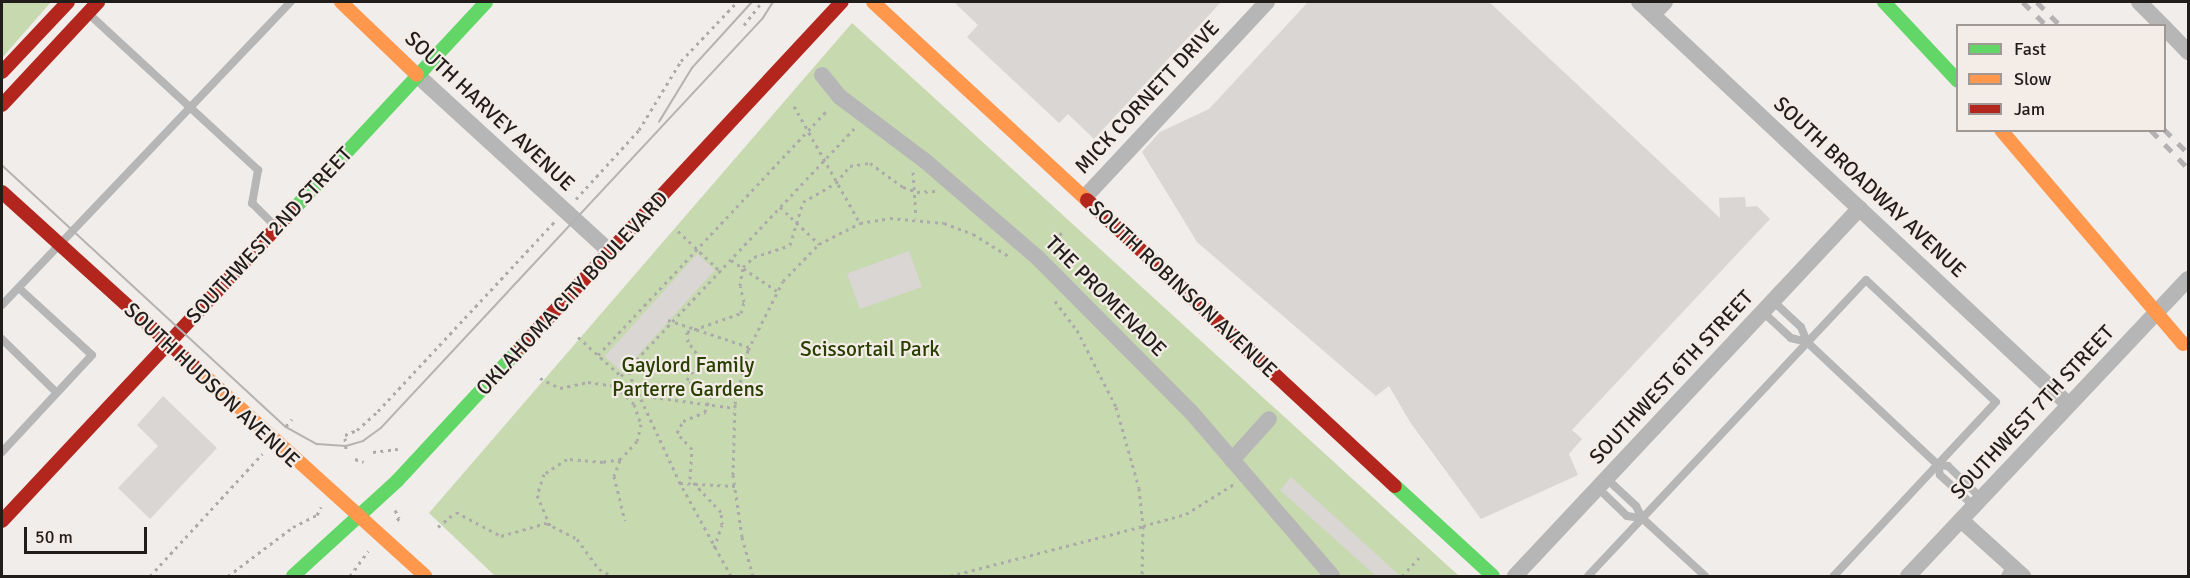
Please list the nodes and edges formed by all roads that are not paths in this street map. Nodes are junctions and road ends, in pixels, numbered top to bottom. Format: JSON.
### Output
{"nodes":[{"id":1,"x":68,"y":2,"type":"edge"},
{"id":2,"x":98,"y":2,"type":"edge"},
{"id":3,"x":291,"y":2,"type":"edge"},
{"id":4,"x":341,"y":2,"type":"edge"},
{"id":5,"x":486,"y":2,"type":"edge"},
{"id":6,"x":842,"y":2,"type":"edge"},
{"id":7,"x":873,"y":2,"type":"edge"},
{"id":8,"x":1267,"y":2,"type":"edge"},
{"id":9,"x":1639,"y":2,"type":"edge"},
{"id":10,"x":1665,"y":2,"type":"edge"},
{"id":11,"x":1884,"y":2,"type":"edge"},
{"id":12,"x":2139,"y":2,"type":"edge"},
{"id":13,"x":87,"y":13,"type":"junction"},
{"id":14,"x":1653,"y":14,"type":"junction"},
{"id":15,"x":2162,"y":24,"type":"edge"},
{"id":16,"x":2166,"y":28,"type":"edge"},
{"id":17,"x":2188,"y":52,"type":"edge"},
{"id":18,"x":2,"y":72,"type":"edge"},
{"id":19,"x":417,"y":75,"type":"junction"},
{"id":20,"x":822,"y":75,"type":"dead end"},
{"id":21,"x":1956,"y":79,"type":"edge"},
{"id":22,"x":2,"y":105,"type":"edge"},
{"id":23,"x":191,"y":108,"type":"junction"},
{"id":24,"x":2003,"y":132,"type":"edge"},
{"id":25,"x":2,"y":192,"type":"edge"},
{"id":26,"x":1085,"y":197,"type":"junction"},
{"id":27,"x":1860,"y":208,"type":"junction"},
{"id":28,"x":276,"y":227,"type":"junction"},
{"id":29,"x":61,"y":246,"type":"junction"},
{"id":30,"x":610,"y":252,"type":"junction"},
{"id":31,"x":2188,"y":279,"type":"edge"},
{"id":32,"x":19,"y":288,"type":"junction"},
{"id":33,"x":2,"y":305,"type":"edge"},
{"id":34,"x":1768,"y":306,"type":"junction"},
{"id":35,"x":2,"y":339,"type":"edge"},
{"id":36,"x":1808,"y":342,"type":"junction"},
{"id":37,"x":167,"y":344,"type":"junction"},
{"id":38,"x":2188,"y":350,"type":"edge"},
{"id":39,"x":56,"y":392,"type":"junction"},
{"id":40,"x":2069,"y":405,"type":"junction"},
{"id":41,"x":1269,"y":419,"type":"dead end"},
{"id":42,"x":2,"y":452,"type":"edge"},
{"id":43,"x":1232,"y":460,"type":"junction"},
{"id":44,"x":1938,"y":465,"type":"junction"},
{"id":45,"x":1602,"y":484,"type":"junction"},
{"id":46,"x":1977,"y":502,"type":"junction"},
{"id":47,"x":1642,"y":518,"type":"junction"},
{"id":48,"x":360,"y":519,"type":"junction"},
{"id":49,"x":2,"y":520,"type":"edge"},
{"id":50,"x":1961,"y":520,"type":"junction"},
{"id":51,"x":2012,"y":573,"type":"edge"},
{"id":52,"x":293,"y":576,"type":"edge"},
{"id":53,"x":425,"y":576,"type":"edge"},
{"id":54,"x":1332,"y":576,"type":"edge"},
{"id":55,"x":1493,"y":576,"type":"edge"},
{"id":56,"x":1515,"y":576,"type":"edge"},
{"id":57,"x":1588,"y":576,"type":"edge"},
{"id":58,"x":1705,"y":576,"type":"edge"},
{"id":59,"x":1834,"y":576,"type":"edge"},
{"id":60,"x":1908,"y":576,"type":"edge"}],
"edges":[{"from":1,"to":18,"type":"main road"},
{"from":2,"to":13,"type":"main road"},
{"from":3,"to":23,"type":"lane"},
{"from":4,"to":19,"type":"main road","name":"SOUTH HARVEY AVENUE"},
{"from":5,"to":19,"type":"main road","name":"SOUTHWEST 2ND STREET"},
{"from":6,"to":30,"type":"main road","name":"OKLAHOMA CITY BOULEVARD"},
{"from":7,"to":26,"type":"main road","name":"SOUTH ROBINSON AVENUE"},
{"from":8,"to":26,"type":"street","name":"MICK CORNETT DRIVE"},
{"from":9,"to":14,"type":"street","name":"SOUTH BROADWAY AVENUE"},
{"from":10,"to":14,"type":"street"},
{"from":11,"to":21,"type":"main road"},
{"from":12,"to":15,"type":"street"},
{"from":13,"to":22,"type":"main road"},
{"from":13,"to":23,"type":"lane"},
{"from":14,"to":27,"type":"street","name":"SOUTH BROADWAY AVENUE"},
{"from":16,"to":17,"type":"street"},
{"from":19,"to":28,"type":"main road","name":"SOUTHWEST 2ND STREET"},
{"from":19,"to":30,"type":"street","name":"SOUTH HARVEY AVENUE"},
{"from":20,"to":43,"type":"street","name":"THE PROMENADE"},
{"from":23,"to":28,"type":"lane"},
{"from":23,"to":29,"type":"lane"},
{"from":24,"to":38,"type":"main road","bridge":true},
{"from":25,"to":29,"type":"main road","name":"SOUTH HUDSON AVENUE"},
{"from":26,"to":55,"type":"main road","name":"SOUTH ROBINSON AVENUE"},
{"from":27,"to":34,"type":"street","name":"SOUTHWEST 6TH STREET"},
{"from":27,"to":40,"type":"street","name":"SOUTH BROADWAY AVENUE"},
{"from":28,"to":37,"type":"main road","name":"SOUTHWEST 2ND STREET"},
{"from":29,"to":32,"type":"lane"},
{"from":29,"to":37,"type":"main road","name":"SOUTH HUDSON AVENUE"},
{"from":30,"to":48,"type":"main road","name":"OKLAHOMA CITY BOULEVARD"},
{"from":31,"to":40,"type":"street","name":"SOUTHWEST 7TH STREET"},
{"from":32,"to":33,"type":"lane"},
{"from":32,"to":39,"type":"lane"},
{"from":34,"to":36,"type":"lane"},
{"from":34,"to":36,"type":"lane"},
{"from":34,"to":45,"type":"street","name":"SOUTHWEST 6TH STREET"},
{"from":35,"to":39,"type":"lane"},
{"from":36,"to":44,"type":"lane"},
{"from":36,"to":44,"type":"lane"},
{"from":36,"to":47,"type":"lane"},
{"from":37,"to":48,"type":"main road","name":"SOUTH HUDSON AVENUE"},
{"from":37,"to":49,"type":"main road","name":"SOUTHWEST 2ND STREET"},
{"from":39,"to":42,"type":"lane"},
{"from":40,"to":46,"type":"street","name":"SOUTHWEST 7TH STREET"},
{"from":41,"to":43,"type":"street"},
{"from":43,"to":54,"type":"street","name":"THE PROMENADE"},
{"from":44,"to":46,"type":"lane"},
{"from":44,"to":59,"type":"lane"},
{"from":45,"to":47,"type":"lane"},
{"from":45,"to":47,"type":"lane"},
{"from":45,"to":56,"type":"street","name":"SOUTHWEST 6TH STREET"},
{"from":46,"to":50,"type":"street","name":"SOUTHWEST 7TH STREET"},
{"from":47,"to":57,"type":"lane"},
{"from":47,"to":58,"type":"lane"},
{"from":48,"to":52,"type":"main road","name":"OKLAHOMA CITY BOULEVARD"},
{"from":48,"to":53,"type":"main road","name":"SOUTH HUDSON AVENUE"},
{"from":50,"to":51,"type":"street"},
{"from":50,"to":60,"type":"street","name":"SOUTHWEST 7TH STREET"}]}
